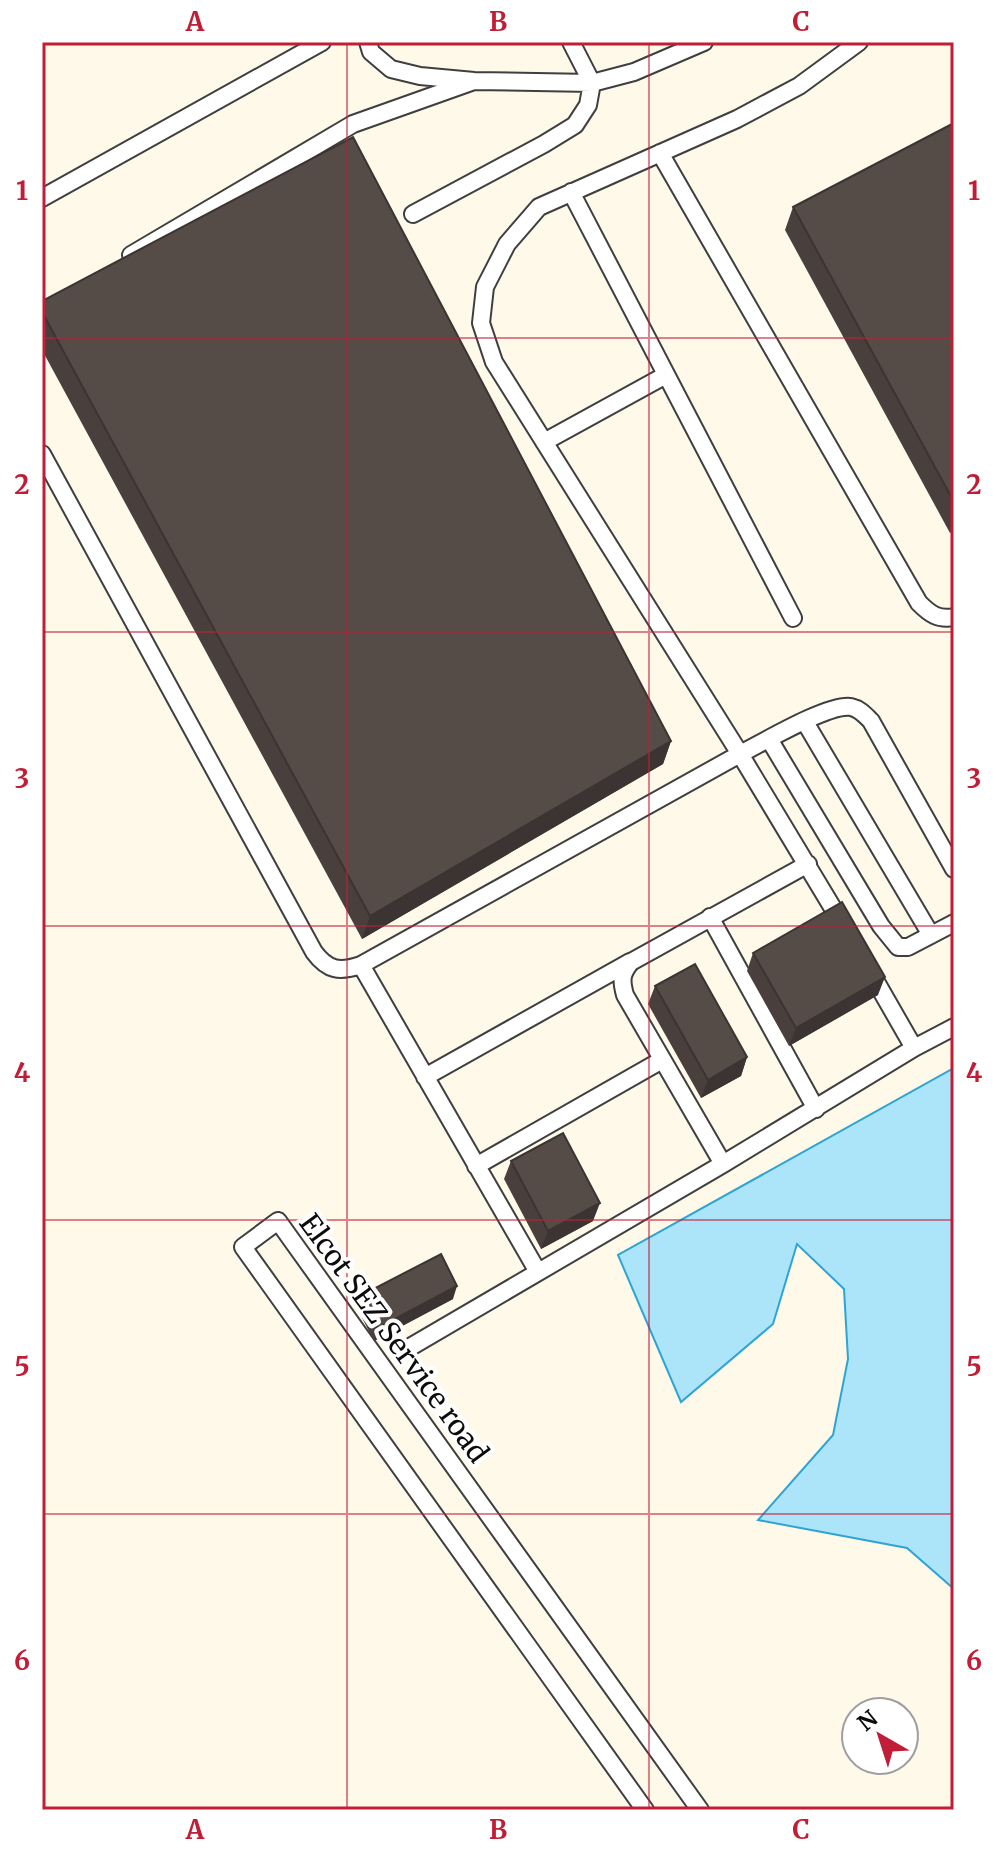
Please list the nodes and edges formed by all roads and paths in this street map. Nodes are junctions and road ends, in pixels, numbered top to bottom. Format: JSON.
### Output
{"nodes":[{"id":1,"x":322,"y":42,"type":"edge"},
{"id":2,"x":368,"y":42,"type":"edge"},
{"id":3,"x":571,"y":42,"type":"edge"},
{"id":4,"x":704,"y":42,"type":"edge"},
{"id":5,"x":859,"y":42,"type":"edge"},
{"id":6,"x":474,"y":81,"type":"junction"},
{"id":7,"x":592,"y":83,"type":"junction"},
{"id":8,"x":660,"y":153,"type":"junction"},
{"id":9,"x":571,"y":192,"type":"junction"},
{"id":10,"x":42,"y":198,"type":"edge"},
{"id":11,"x":413,"y":214,"type":"dead end"},
{"id":12,"x":122,"y":260,"type":"edge"},
{"id":13,"x":666,"y":375,"type":"junction"},
{"id":14,"x":544,"y":442,"type":"junction"},
{"id":15,"x":42,"y":454,"type":"edge"},
{"id":16,"x":954,"y":617,"type":"edge"},
{"id":17,"x":793,"y":618,"type":"dead end"},
{"id":18,"x":805,"y":722,"type":"junction"},
{"id":19,"x":769,"y":739,"type":"junction"},
{"id":20,"x":740,"y":754,"type":"junction"},
{"id":21,"x":808,"y":864,"type":"junction"},
{"id":22,"x":954,"y":869,"type":"edge"},
{"id":23,"x":710,"y":917,"type":"junction"},
{"id":24,"x":954,"y":923,"type":"edge"},
{"id":25,"x":931,"y":935,"type":"junction"},
{"id":26,"x":631,"y":962,"type":"junction"},
{"id":27,"x":361,"y":965,"type":"junction"},
{"id":28,"x":954,"y":1027,"type":"edge"},
{"id":29,"x":914,"y":1048,"type":"junction"},
{"id":30,"x":662,"y":1060,"type":"junction"},
{"id":31,"x":425,"y":1077,"type":"junction"},
{"id":32,"x":816,"y":1109,"type":"junction"},
{"id":33,"x":723,"y":1164,"type":"junction"},
{"id":34,"x":476,"y":1166,"type":"junction"},
{"id":35,"x":538,"y":1272,"type":"junction"},
{"id":36,"x":412,"y":1346,"type":"dead end"},
{"id":37,"x":645,"y":1810,"type":"edge"},
{"id":38,"x":700,"y":1810,"type":"edge"}],
"edges":[{"from":1,"to":10,"type":"lane"},
{"from":2,"to":6,"type":"lane"},
{"from":3,"to":7,"type":"lane"},
{"from":4,"to":7,"type":"lane"},
{"from":5,"to":8,"type":"lane"},
{"from":6,"to":7,"type":"lane"},
{"from":6,"to":12,"type":"lane"},
{"from":7,"to":11,"type":"lane"},
{"from":8,"to":9,"type":"lane"},
{"from":8,"to":16,"type":"lane"},
{"from":9,"to":13,"type":"lane"},
{"from":9,"to":14,"type":"lane"},
{"from":13,"to":14,"type":"lane"},
{"from":13,"to":17,"type":"lane"},
{"from":14,"to":20,"type":"lane"},
{"from":15,"to":27,"type":"lane"},
{"from":18,"to":19,"type":"lane"},
{"from":18,"to":22,"type":"lane"},
{"from":18,"to":25,"type":"lane"},
{"from":19,"to":20,"type":"lane"},
{"from":19,"to":25,"type":"lane"},
{"from":20,"to":21,"type":"lane"},
{"from":20,"to":27,"type":"lane"},
{"from":21,"to":23,"type":"lane"},
{"from":21,"to":29,"type":"lane"},
{"from":23,"to":26,"type":"lane"},
{"from":23,"to":32,"type":"lane"},
{"from":24,"to":25,"type":"lane"},
{"from":26,"to":30,"type":"lane"},
{"from":26,"to":31,"type":"lane"},
{"from":27,"to":31,"type":"lane"},
{"from":28,"to":29,"type":"lane"},
{"from":29,"to":32,"type":"lane"},
{"from":30,"to":33,"type":"lane"},
{"from":30,"to":34,"type":"lane"},
{"from":31,"to":34,"type":"lane"},
{"from":32,"to":33,"type":"lane"},
{"from":33,"to":35,"type":"lane"},
{"from":34,"to":35,"type":"lane"},
{"from":35,"to":36,"type":"lane"},
{"from":37,"to":38,"type":"lane","name":"Elcot SEZ Service road"}]}
